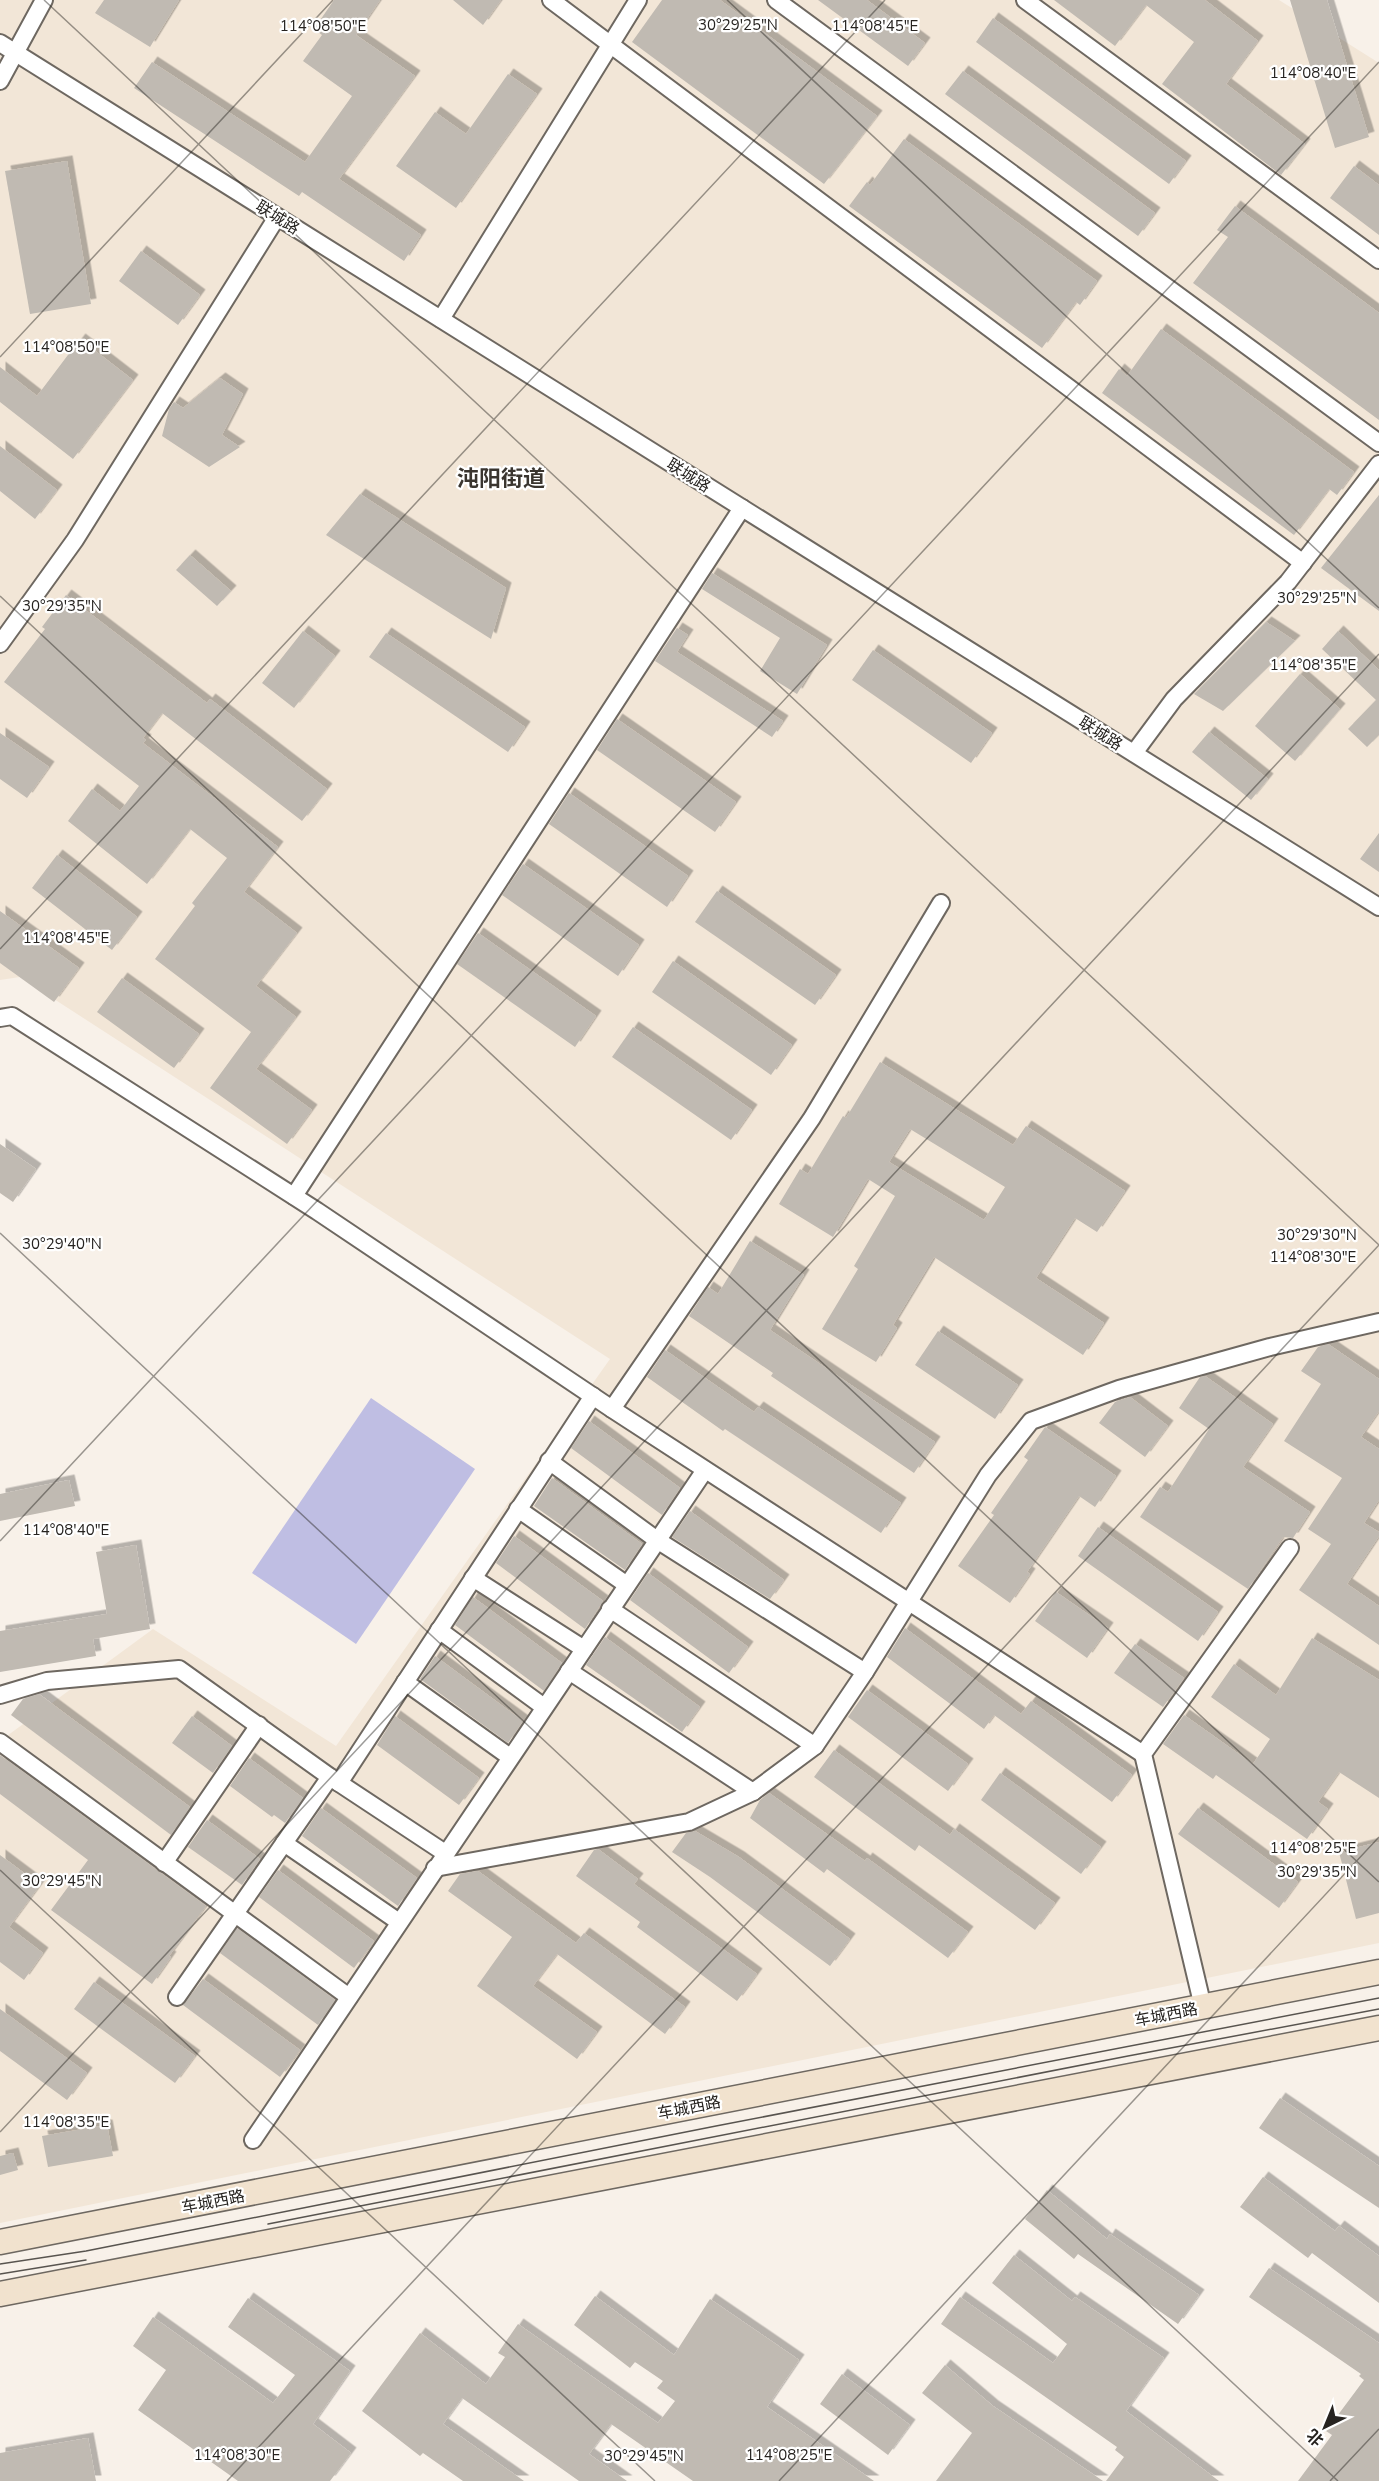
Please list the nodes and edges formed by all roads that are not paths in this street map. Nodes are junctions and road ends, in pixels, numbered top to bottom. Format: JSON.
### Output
{"nodes":[{"id":1,"x":44,"y":0,"type":"edge"},
{"id":2,"x":551,"y":0,"type":"edge"},
{"id":3,"x":638,"y":0,"type":"edge"},
{"id":4,"x":776,"y":0,"type":"edge"},
{"id":5,"x":1025,"y":0,"type":"edge"},
{"id":6,"x":0,"y":43,"type":"edge"},
{"id":7,"x":610,"y":44,"type":"junction"},
{"id":8,"x":15,"y":53,"type":"junction"},
{"id":9,"x":0,"y":81,"type":"edge"},
{"id":10,"x":277,"y":217,"type":"junction"},
{"id":11,"x":1379,"y":260,"type":"edge"},
{"id":12,"x":441,"y":320,"type":"junction"},
{"id":13,"x":1379,"y":443,"type":"edge"},
{"id":14,"x":1379,"y":464,"type":"edge"},
{"id":15,"x":742,"y":508,"type":"junction"},
{"id":16,"x":1303,"y":563,"type":"junction"},
{"id":17,"x":0,"y":644,"type":"edge"},
{"id":18,"x":1134,"y":753,"type":"junction"},
{"id":19,"x":941,"y":903,"type":"dead end"},
{"id":20,"x":1379,"y":907,"type":"edge"},
{"id":21,"x":0,"y":1018,"type":"edge"},
{"id":22,"x":294,"y":1196,"type":"junction"},
{"id":23,"x":1379,"y":1322,"type":"edge"},
{"id":24,"x":592,"y":1396,"type":"junction"},
{"id":25,"x":612,"y":1409,"type":"junction"},
{"id":26,"x":549,"y":1461,"type":"junction"},
{"id":27,"x":705,"y":1470,"type":"junction"},
{"id":28,"x":519,"y":1509,"type":"junction"},
{"id":29,"x":657,"y":1540,"type":"junction"},
{"id":30,"x":1290,"y":1548,"type":"dead end"},
{"id":31,"x":473,"y":1578,"type":"junction"},
{"id":32,"x":627,"y":1585,"type":"junction"},
{"id":33,"x":909,"y":1604,"type":"junction"},
{"id":34,"x":610,"y":1609,"type":"junction"},
{"id":35,"x":439,"y":1630,"type":"junction"},
{"id":36,"x":584,"y":1649,"type":"junction"},
{"id":37,"x":569,"y":1671,"type":"junction"},
{"id":38,"x":866,"y":1672,"type":"junction"},
{"id":39,"x":405,"y":1682,"type":"junction"},
{"id":40,"x":0,"y":1695,"type":"edge"},
{"id":41,"x":544,"y":1707,"type":"junction"},
{"id":42,"x":259,"y":1725,"type":"junction"},
{"id":43,"x":0,"y":1742,"type":"edge"},
{"id":44,"x":815,"y":1746,"type":"junction"},
{"id":45,"x":1143,"y":1754,"type":"junction"},
{"id":46,"x":510,"y":1757,"type":"junction"},
{"id":47,"x":335,"y":1780,"type":"junction"},
{"id":48,"x":753,"y":1792,"type":"junction"},
{"id":49,"x":284,"y":1843,"type":"junction"},
{"id":50,"x":444,"y":1853,"type":"junction"},
{"id":51,"x":164,"y":1863,"type":"junction"},
{"id":52,"x":435,"y":1868,"type":"junction"},
{"id":53,"x":235,"y":1914,"type":"junction"},
{"id":54,"x":399,"y":1922,"type":"junction"},
{"id":55,"x":1379,"y":1972,"type":"edge"},
{"id":56,"x":177,"y":1996,"type":"dead end"},
{"id":57,"x":349,"y":1997,"type":"junction"},
{"id":58,"x":1203,"y":2007,"type":"junction"},
{"id":59,"x":1379,"y":2028,"type":"edge"},
{"id":60,"x":253,"y":2140,"type":"dead end"},
{"id":61,"x":0,"y":2242,"type":"edge"},
{"id":62,"x":0,"y":2294,"type":"edge"}],
"edges":[{"from":1,"to":8,"type":"street"},
{"from":2,"to":7,"type":"street"},
{"from":3,"to":7,"type":"street"},
{"from":4,"to":13,"type":"street"},
{"from":5,"to":11,"type":"street"},
{"from":6,"to":8,"type":"street","name":"联城路"},
{"from":7,"to":12,"type":"street"},
{"from":7,"to":16,"type":"street"},
{"from":8,"to":9,"type":"street"},
{"from":8,"to":10,"type":"street","name":"联城路"},
{"from":10,"to":12,"type":"street","name":"联城路"},
{"from":10,"to":17,"type":"street"},
{"from":12,"to":15,"type":"street","name":"联城路"},
{"from":14,"to":16,"type":"street"},
{"from":15,"to":18,"type":"street","name":"联城路"},
{"from":15,"to":22,"type":"street"},
{"from":16,"to":18,"type":"street"},
{"from":18,"to":20,"type":"street","name":"联城路"},
{"from":19,"to":25,"type":"street"},
{"from":21,"to":22,"type":"street"},
{"from":22,"to":24,"type":"street"},
{"from":23,"to":33,"type":"street"},
{"from":24,"to":25,"type":"street"},
{"from":24,"to":26,"type":"street"},
{"from":25,"to":27,"type":"street"},
{"from":26,"to":28,"type":"street"},
{"from":26,"to":29,"type":"street"},
{"from":27,"to":29,"type":"street"},
{"from":27,"to":33,"type":"street"},
{"from":28,"to":31,"type":"street"},
{"from":28,"to":32,"type":"street"},
{"from":29,"to":32,"type":"street"},
{"from":29,"to":38,"type":"street"},
{"from":30,"to":45,"type":"street"},
{"from":31,"to":35,"type":"street"},
{"from":31,"to":36,"type":"street"},
{"from":32,"to":34,"type":"street"},
{"from":33,"to":38,"type":"street"},
{"from":33,"to":45,"type":"street"},
{"from":34,"to":36,"type":"street"},
{"from":34,"to":44,"type":"street"},
{"from":35,"to":39,"type":"street"},
{"from":35,"to":41,"type":"street"},
{"from":36,"to":37,"type":"street"},
{"from":37,"to":41,"type":"street"},
{"from":37,"to":48,"type":"street"},
{"from":38,"to":44,"type":"street"},
{"from":39,"to":46,"type":"street"},
{"from":39,"to":47,"type":"street"},
{"from":40,"to":42,"type":"street"},
{"from":41,"to":46,"type":"street"},
{"from":42,"to":47,"type":"street"},
{"from":42,"to":51,"type":"street"},
{"from":43,"to":51,"type":"street"},
{"from":44,"to":48,"type":"street"},
{"from":45,"to":58,"type":"street"},
{"from":46,"to":50,"type":"street"},
{"from":47,"to":49,"type":"street"},
{"from":47,"to":50,"type":"street"},
{"from":48,"to":52,"type":"street"},
{"from":49,"to":53,"type":"street"},
{"from":49,"to":54,"type":"street"},
{"from":50,"to":52,"type":"street"},
{"from":51,"to":53,"type":"street"},
{"from":52,"to":54,"type":"street"},
{"from":53,"to":56,"type":"street"},
{"from":53,"to":57,"type":"street"},
{"from":54,"to":57,"type":"street"},
{"from":55,"to":58,"type":"main road","name":"车城西路"},
{"from":57,"to":60,"type":"street"},
{"from":58,"to":61,"type":"main road","name":"车城西路"},
{"from":59,"to":62,"type":"main road"}]}
